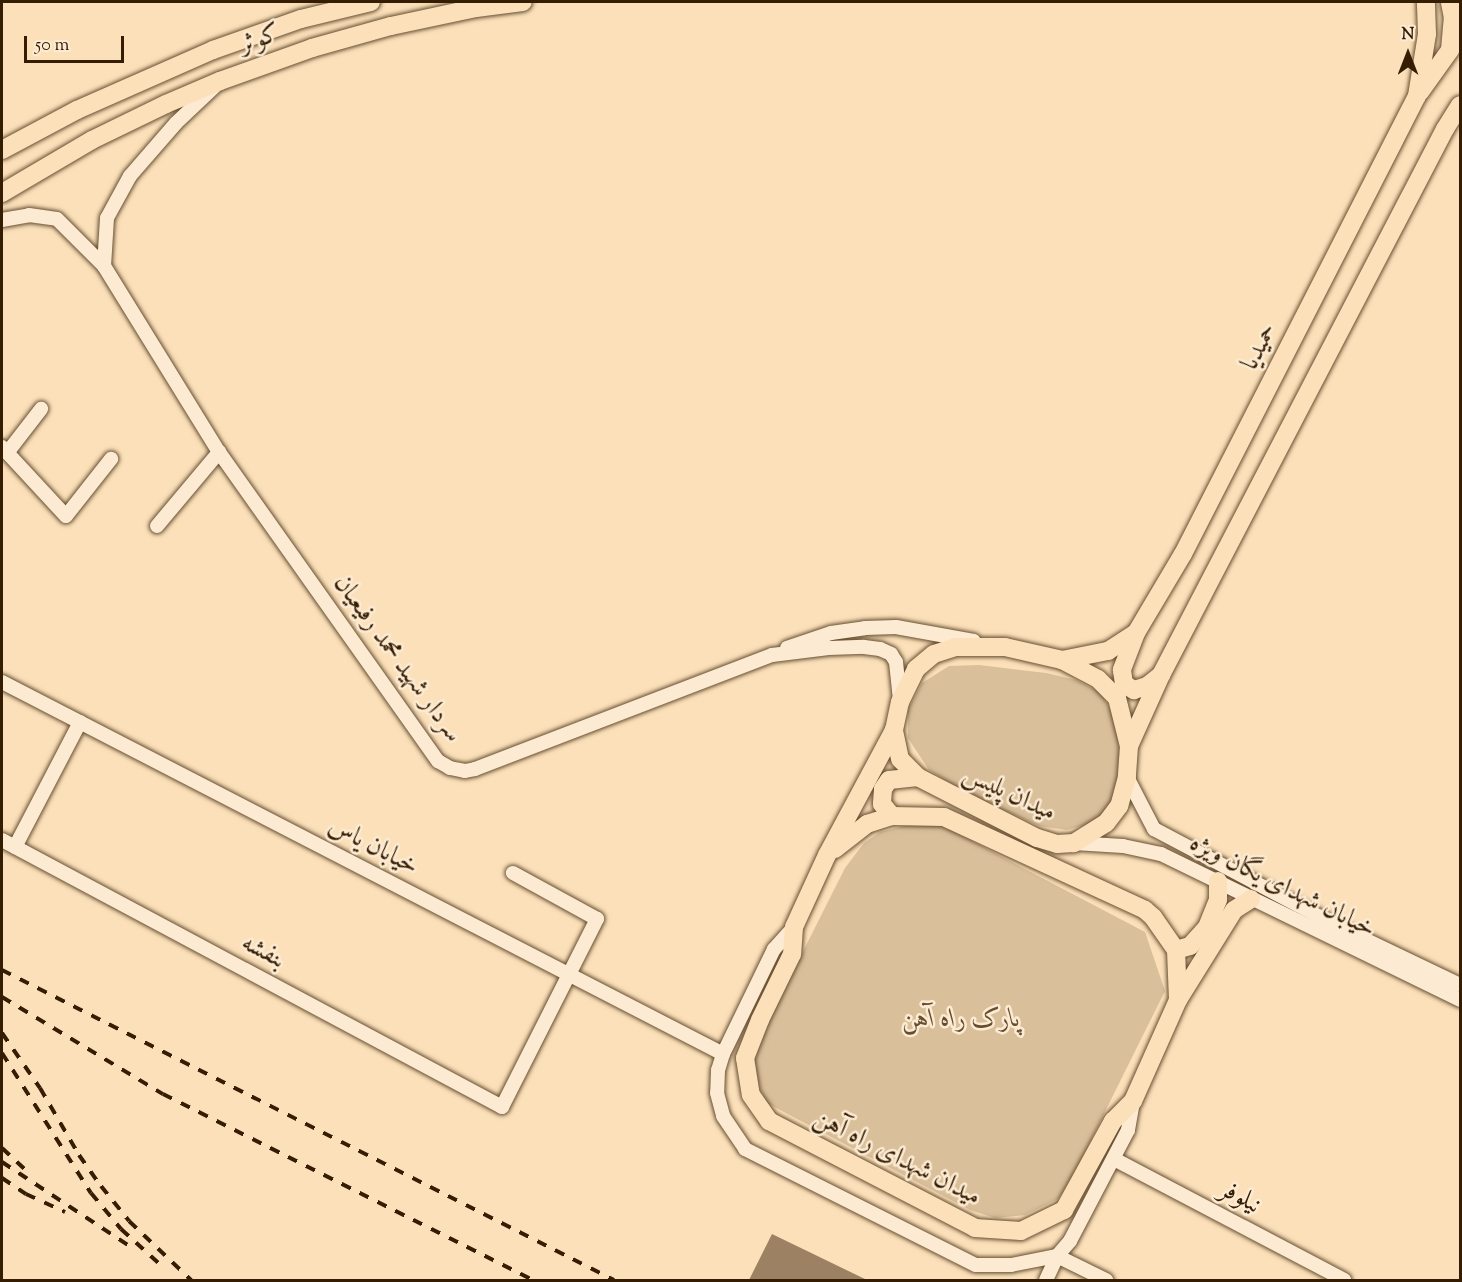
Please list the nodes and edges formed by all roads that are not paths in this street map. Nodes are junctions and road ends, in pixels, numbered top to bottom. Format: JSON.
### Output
{"nodes":[{"id":1,"x":371,"y":2,"type":"edge"},
{"id":2,"x":523,"y":2,"type":"edge"},
{"id":3,"x":1426,"y":2,"type":"edge"},
{"id":4,"x":1450,"y":2,"type":"edge"},
{"id":5,"x":220,"y":81,"type":"junction"},
{"id":6,"x":1417,"y":96,"type":"junction"},
{"id":7,"x":1461,"y":105,"type":"edge"},
{"id":8,"x":2,"y":150,"type":"edge"},
{"id":9,"x":2,"y":193,"type":"edge"},
{"id":10,"x":2,"y":220,"type":"edge"},
{"id":11,"x":104,"y":266,"type":"junction"},
{"id":12,"x":41,"y":410,"type":"dead end"},
{"id":13,"x":4,"y":450,"type":"edge"},
{"id":14,"x":219,"y":452,"type":"junction"},
{"id":15,"x":111,"y":459,"type":"dead end"},
{"id":16,"x":157,"y":526,"type":"dead end"},
{"id":17,"x":1136,"y":633,"type":"junction"},
{"id":18,"x":1005,"y":647,"type":"junction"},
{"id":19,"x":772,"y":655,"type":"junction"},
{"id":20,"x":1062,"y":660,"type":"junction"},
{"id":21,"x":1161,"y":675,"type":"junction"},
{"id":22,"x":2,"y":682,"type":"edge"},
{"id":23,"x":900,"y":702,"type":"junction"},
{"id":24,"x":80,"y":722,"type":"junction"},
{"id":25,"x":894,"y":730,"type":"junction"},
{"id":26,"x":1129,"y":746,"type":"junction"},
{"id":27,"x":918,"y":777,"type":"junction"},
{"id":28,"x":1127,"y":777,"type":"junction"},
{"id":29,"x":892,"y":816,"type":"junction"},
{"id":30,"x":2,"y":840,"type":"edge"},
{"id":31,"x":1074,"y":843,"type":"junction"},
{"id":32,"x":15,"y":847,"type":"junction"},
{"id":33,"x":827,"y":855,"type":"junction"},
{"id":34,"x":513,"y":873,"type":"dead end"},
{"id":35,"x":1218,"y":881,"type":"junction"},
{"id":36,"x":1251,"y":898,"type":"junction"},
{"id":37,"x":794,"y":927,"type":"junction"},
{"id":38,"x":1176,"y":950,"type":"junction"},
{"id":39,"x":570,"y":975,"type":"junction"},
{"id":40,"x":1461,"y":985,"type":"edge"},
{"id":41,"x":1178,"y":1000,"type":"junction"},
{"id":42,"x":1461,"y":1000,"type":"edge"},
{"id":43,"x":723,"y":1054,"type":"junction"},
{"id":44,"x":1133,"y":1101,"type":"junction"},
{"id":45,"x":1114,"y":1159,"type":"junction"},
{"id":46,"x":1057,"y":1256,"type":"junction"},
{"id":47,"x":1046,"y":1281,"type":"edge"},
{"id":48,"x":1106,"y":1281,"type":"edge"},
{"id":49,"x":1344,"y":1281,"type":"edge"}],
"edges":[{"from":1,"to":8,"type":"main road","name":"کوثر"},
{"from":2,"to":5,"type":"main road","name":"کوثر"},
{"from":3,"to":6,"type":"main road","name":"حمیدیا"},
{"from":4,"to":6,"type":"main road"},
{"from":5,"to":9,"type":"main road","name":"کوثر"},
{"from":5,"to":11,"type":"street"},
{"from":6,"to":17,"type":"main road","name":"حمیدیا"},
{"from":7,"to":21,"type":"main road"},
{"from":10,"to":11,"type":"street","name":"سردار شهید محمد رفیعیان"},
{"from":11,"to":14,"type":"street","name":"سردار شهید محمد رفیعیان"},
{"from":12,"to":13,"type":"street"},
{"from":13,"to":15,"type":"street"},
{"from":14,"to":16,"type":"street"},
{"from":14,"to":19,"type":"street","name":"سردار شهید محمد رفیعیان"},
{"from":17,"to":20,"type":"main road","name":"حمیدیا"},
{"from":17,"to":21,"type":"main road"},
{"from":18,"to":19,"type":"street"},
{"from":18,"to":20,"type":"main road","name":"میدان پلیس"},
{"from":18,"to":23,"type":"main road","name":"میدان پلیس"},
{"from":19,"to":23,"type":"street","name":"سردار شهید محمد رفیعیان"},
{"from":20,"to":26,"type":"main road","name":"میدان پلیس"},
{"from":21,"to":26,"type":"main road"},
{"from":22,"to":24,"type":"street","name":"خیابان یاس"},
{"from":23,"to":25,"type":"main road","name":"میدان پلیس"},
{"from":24,"to":32,"type":"street"},
{"from":24,"to":39,"type":"street","name":"خیابان یاس"},
{"from":25,"to":27,"type":"main road","name":"میدان پلیس"},
{"from":25,"to":33,"type":"main road","name":"میدان شهدای راه آهن"},
{"from":26,"to":28,"type":"main road","name":"میدان پلیس"},
{"from":27,"to":29,"type":"main road"},
{"from":27,"to":31,"type":"main road","name":"میدان پلیس"},
{"from":28,"to":31,"type":"main road","name":"میدان پلیس"},
{"from":28,"to":40,"type":"street","name":"خیابان شهدای یگان ویژه"},
{"from":29,"to":33,"type":"main road"},
{"from":29,"to":38,"type":"main road"},
{"from":30,"to":32,"type":"street","name":"بنفشه"},
{"from":31,"to":35,"type":"street","name":"خیابان شهدای یگان ویژه"},
{"from":32,"to":39,"type":"street","name":"بنفشه"},
{"from":33,"to":37,"type":"main road","name":"میدان شهدای راه آهن"},
{"from":34,"to":39,"type":"street"},
{"from":35,"to":36,"type":"street","name":"خیابان شهدای یگان ویژه"},
{"from":35,"to":38,"type":"main road"},
{"from":36,"to":41,"type":"main road","name":"میدان شهدای راه آهن"},
{"from":36,"to":42,"type":"street","name":"خیابان شهدای یگان ویژه"},
{"from":37,"to":43,"type":"street"},
{"from":37,"to":44,"type":"main road","name":"میدان شهدای راه آهن"},
{"from":38,"to":41,"type":"main road"},
{"from":39,"to":43,"type":"street","name":"خیابان یاس"},
{"from":41,"to":44,"type":"main road","name":"میدان شهدای راه آهن"},
{"from":43,"to":46,"type":"street"},
{"from":44,"to":45,"type":"street"},
{"from":45,"to":46,"type":"street"},
{"from":45,"to":49,"type":"street","name":"نیلوفر"},
{"from":46,"to":47,"type":"street"},
{"from":46,"to":48,"type":"street"}]}
